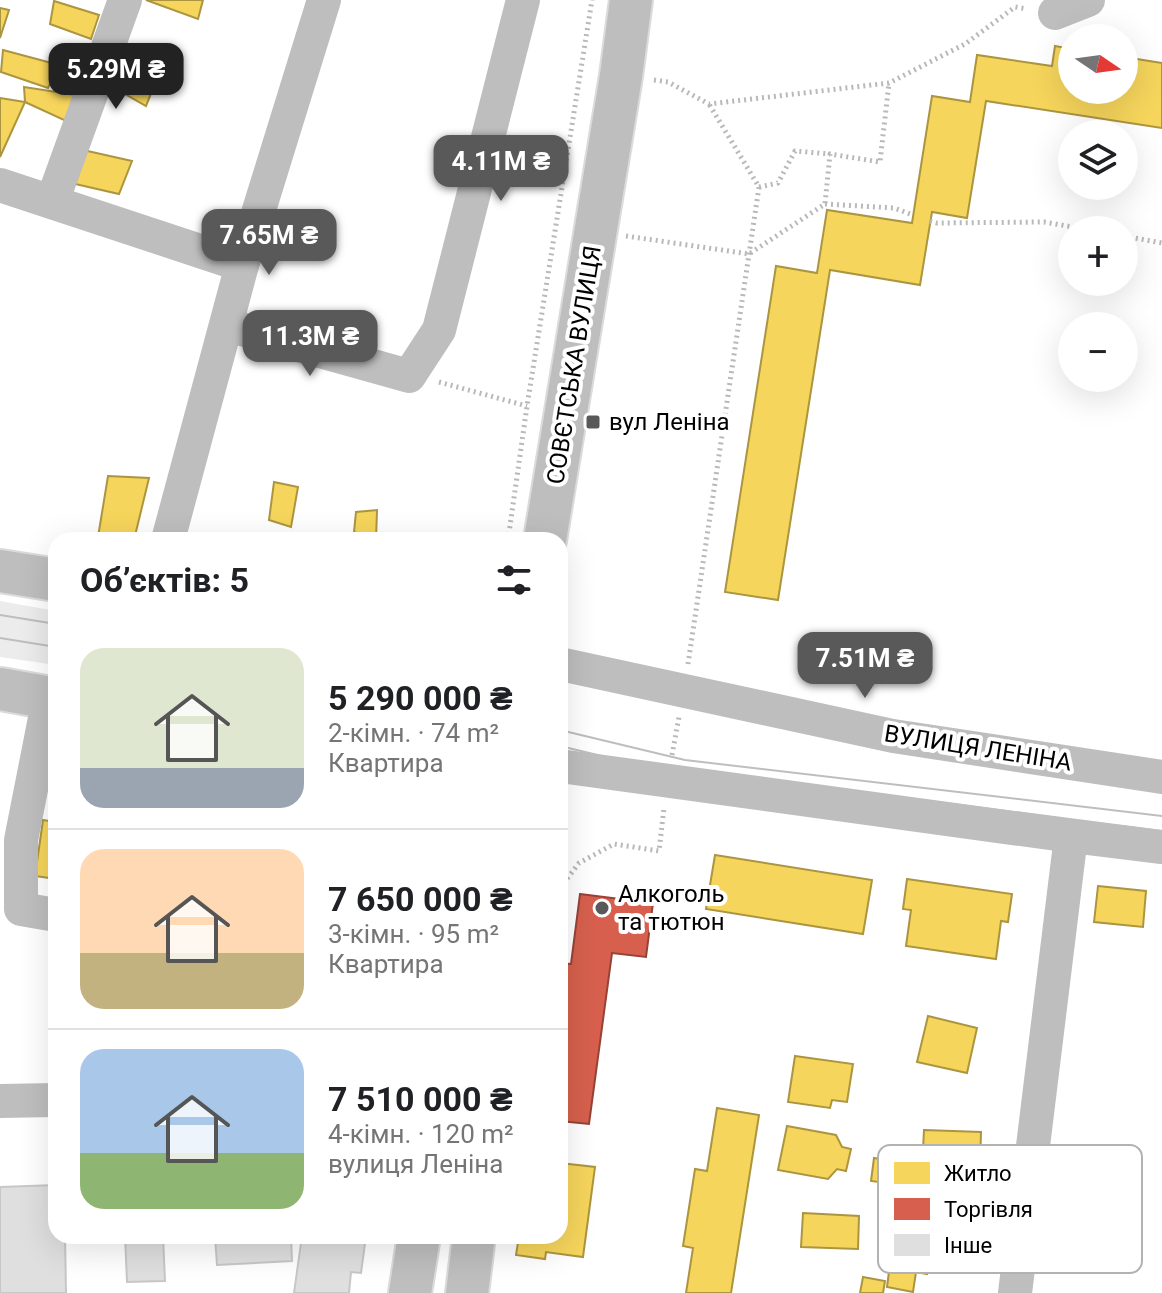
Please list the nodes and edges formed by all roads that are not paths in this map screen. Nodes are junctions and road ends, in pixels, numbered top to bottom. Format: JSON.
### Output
{"nodes":[{"id":1,"x":125,"y":0,"type":"edge"},
{"id":2,"x":324,"y":0,"type":"edge"},
{"id":3,"x":523,"y":0,"type":"edge"},
{"id":4,"x":631,"y":0,"type":"edge"},
{"id":5,"x":0,"y":185,"type":"edge"},
{"id":6,"x":52,"y":202,"type":"junction"},
{"id":7,"x":242,"y":265,"type":"junction"},
{"id":8,"x":227,"y":325,"type":"junction"},
{"id":9,"x":170,"y":532,"type":"edge"},
{"id":10,"x":546,"y":532,"type":"edge"},
{"id":11,"x":0,"y":571,"type":"edge"},
{"id":12,"x":48,"y":579,"type":"edge"},
{"id":13,"x":568,"y":666,"type":"edge"},
{"id":14,"x":0,"y":689,"type":"edge"},
{"id":15,"x":48,"y":697,"type":"edge"},
{"id":16,"x":48,"y":720,"type":"edge"},
{"id":17,"x":568,"y":767,"type":"edge"},
{"id":18,"x":1162,"y":777,"type":"edge"},
{"id":19,"x":1071,"y":836,"type":"junction"},
{"id":20,"x":1162,"y":847,"type":"edge"},
{"id":21,"x":48,"y":914,"type":"edge"},
{"id":22,"x":48,"y":1100,"type":"edge"},
{"id":23,"x":0,"y":1101,"type":"edge"},
{"id":24,"x":1033,"y":1145,"type":"edge"},
{"id":25,"x":418,"y":1244,"type":"edge"},
{"id":26,"x":473,"y":1244,"type":"edge"},
{"id":27,"x":1017,"y":1273,"type":"edge"},
{"id":28,"x":410,"y":1293,"type":"edge"},
{"id":29,"x":467,"y":1293,"type":"edge"},
{"id":30,"x":1015,"y":1293,"type":"edge"}],
"edges":[{"from":1,"to":6,"type":"street"},
{"from":2,"to":7,"type":"street"},
{"from":3,"to":8,"type":"street"},
{"from":4,"to":10,"type":"main road","name":"СОВЄТСЬКА ВУЛИЦЯ"},
{"from":5,"to":6,"type":"street"},
{"from":6,"to":7,"type":"street"},
{"from":7,"to":8,"type":"street"},
{"from":8,"to":9,"type":"street"},
{"from":11,"to":12,"type":"main road"},
{"from":13,"to":18,"type":"street","name":"ВУЛИЦЯ ЛЕНІНА"},
{"from":14,"to":15,"type":"main road"},
{"from":16,"to":21,"type":"street"},
{"from":17,"to":19,"type":"street"},
{"from":19,"to":20,"type":"street"},
{"from":19,"to":24,"type":"street"},
{"from":22,"to":23,"type":"street"},
{"from":25,"to":28,"type":"main road"},
{"from":26,"to":29,"type":"main road"},
{"from":27,"to":30,"type":"street"}]}
